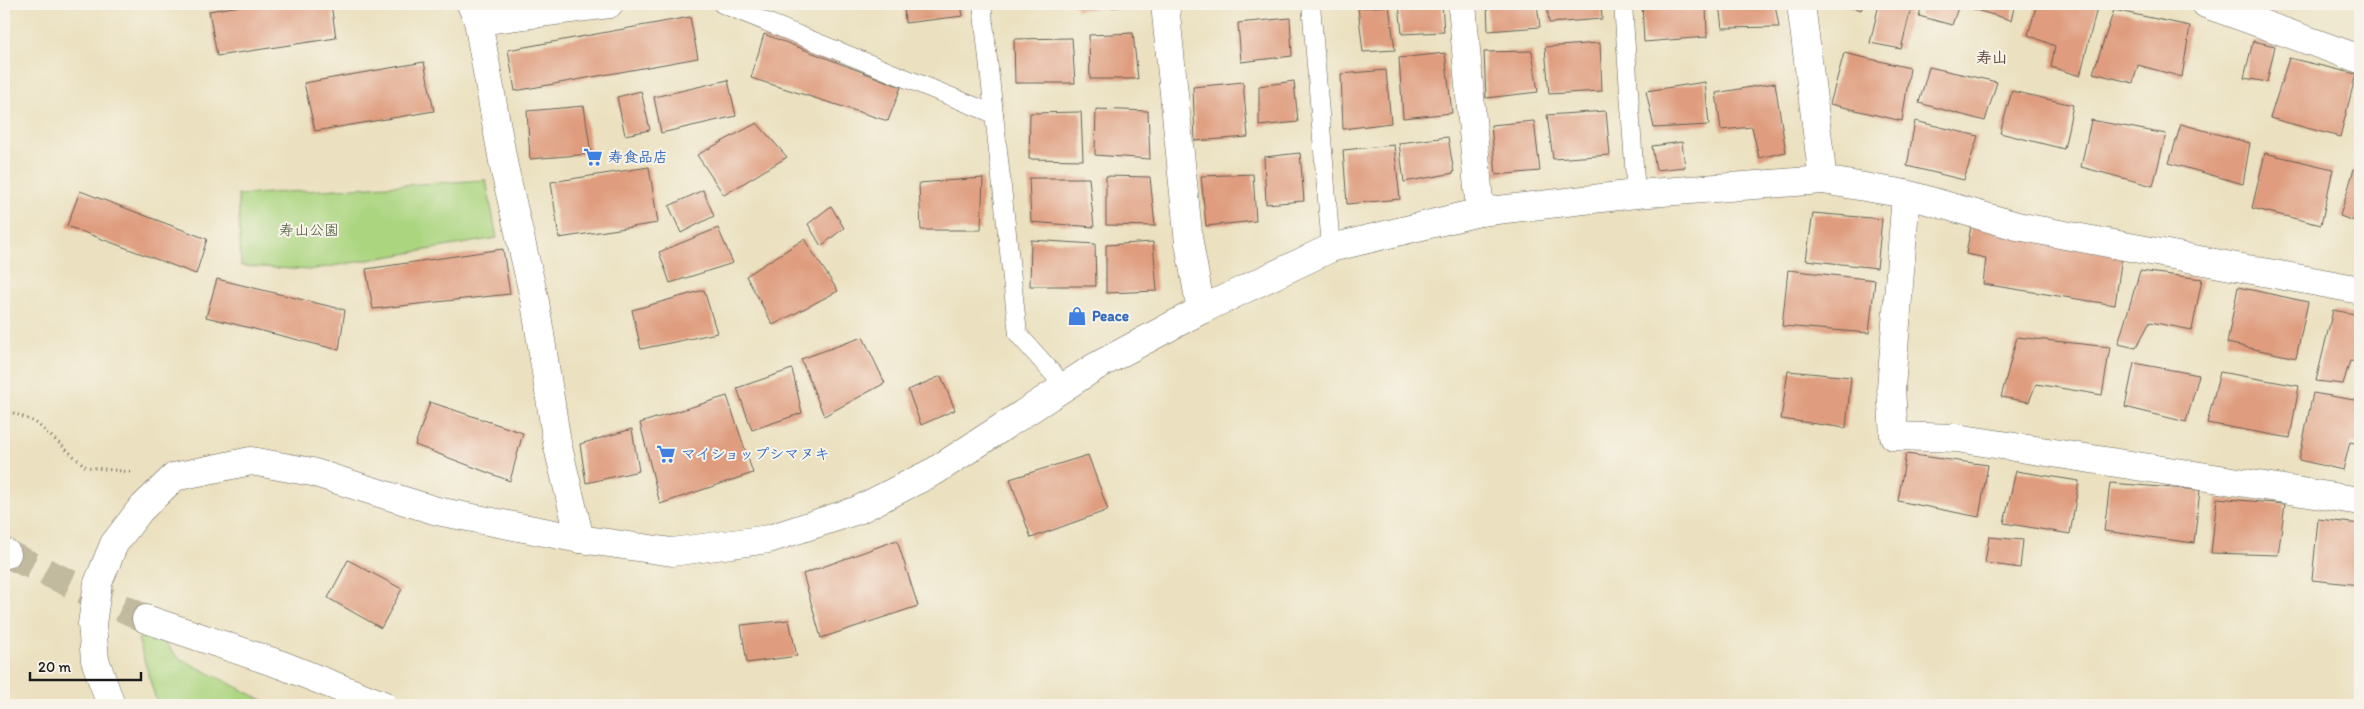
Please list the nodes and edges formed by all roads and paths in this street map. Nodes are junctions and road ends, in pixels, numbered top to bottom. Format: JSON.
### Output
{"nodes":[{"id":1,"x":609,"y":4,"type":"edge"},
{"id":2,"x":722,"y":4,"type":"edge"},
{"id":3,"x":982,"y":4,"type":"edge"},
{"id":4,"x":1165,"y":4,"type":"edge"},
{"id":5,"x":1311,"y":4,"type":"edge"},
{"id":6,"x":1462,"y":4,"type":"edge"},
{"id":7,"x":1623,"y":4,"type":"edge"},
{"id":8,"x":1801,"y":4,"type":"edge"},
{"id":9,"x":2206,"y":4,"type":"edge"},
{"id":10,"x":475,"y":12,"type":"edge"},
{"id":11,"x":2360,"y":59,"type":"edge"},
{"id":12,"x":994,"y":114,"type":"junction"},
{"id":13,"x":1823,"y":180,"type":"junction"},
{"id":14,"x":1636,"y":194,"type":"junction"},
{"id":15,"x":1906,"y":194,"type":"junction"},
{"id":16,"x":1480,"y":212,"type":"junction"},
{"id":17,"x":1332,"y":248,"type":"junction"},
{"id":18,"x":2360,"y":290,"type":"edge"},
{"id":19,"x":1201,"y":310,"type":"junction"},
{"id":20,"x":1065,"y":387,"type":"junction"},
{"id":21,"x":4,"y":409,"type":"edge"},
{"id":22,"x":174,"y":477,"type":"junction"},
{"id":23,"x":2360,"y":501,"type":"edge"},
{"id":24,"x":580,"y":539,"type":"junction"},
{"id":25,"x":146,"y":619,"type":"tunnel mouth"},
{"id":26,"x":111,"y":705,"type":"edge"},
{"id":27,"x":383,"y":705,"type":"edge"}],
"edges":[{"from":1,"to":10,"type":"street"},
{"from":2,"to":12,"type":"lane"},
{"from":3,"to":12,"type":"lane"},
{"from":4,"to":19,"type":"street"},
{"from":5,"to":17,"type":"lane"},
{"from":6,"to":16,"type":"street"},
{"from":7,"to":14,"type":"lane"},
{"from":8,"to":13,"type":"street"},
{"from":9,"to":11,"type":"street"},
{"from":10,"to":24,"type":"street"},
{"from":12,"to":20,"type":"lane"},
{"from":13,"to":14,"type":"street"},
{"from":13,"to":15,"type":"street"},
{"from":14,"to":16,"type":"street"},
{"from":15,"to":18,"type":"street"},
{"from":15,"to":23,"type":"street"},
{"from":16,"to":17,"type":"street"},
{"from":17,"to":19,"type":"street"},
{"from":19,"to":20,"type":"street"},
{"from":20,"to":24,"type":"street"},
{"from":21,"to":22,"type":"path"},
{"from":22,"to":24,"type":"street"},
{"from":22,"to":26,"type":"street"},
{"from":25,"to":27,"type":"street"}]}
